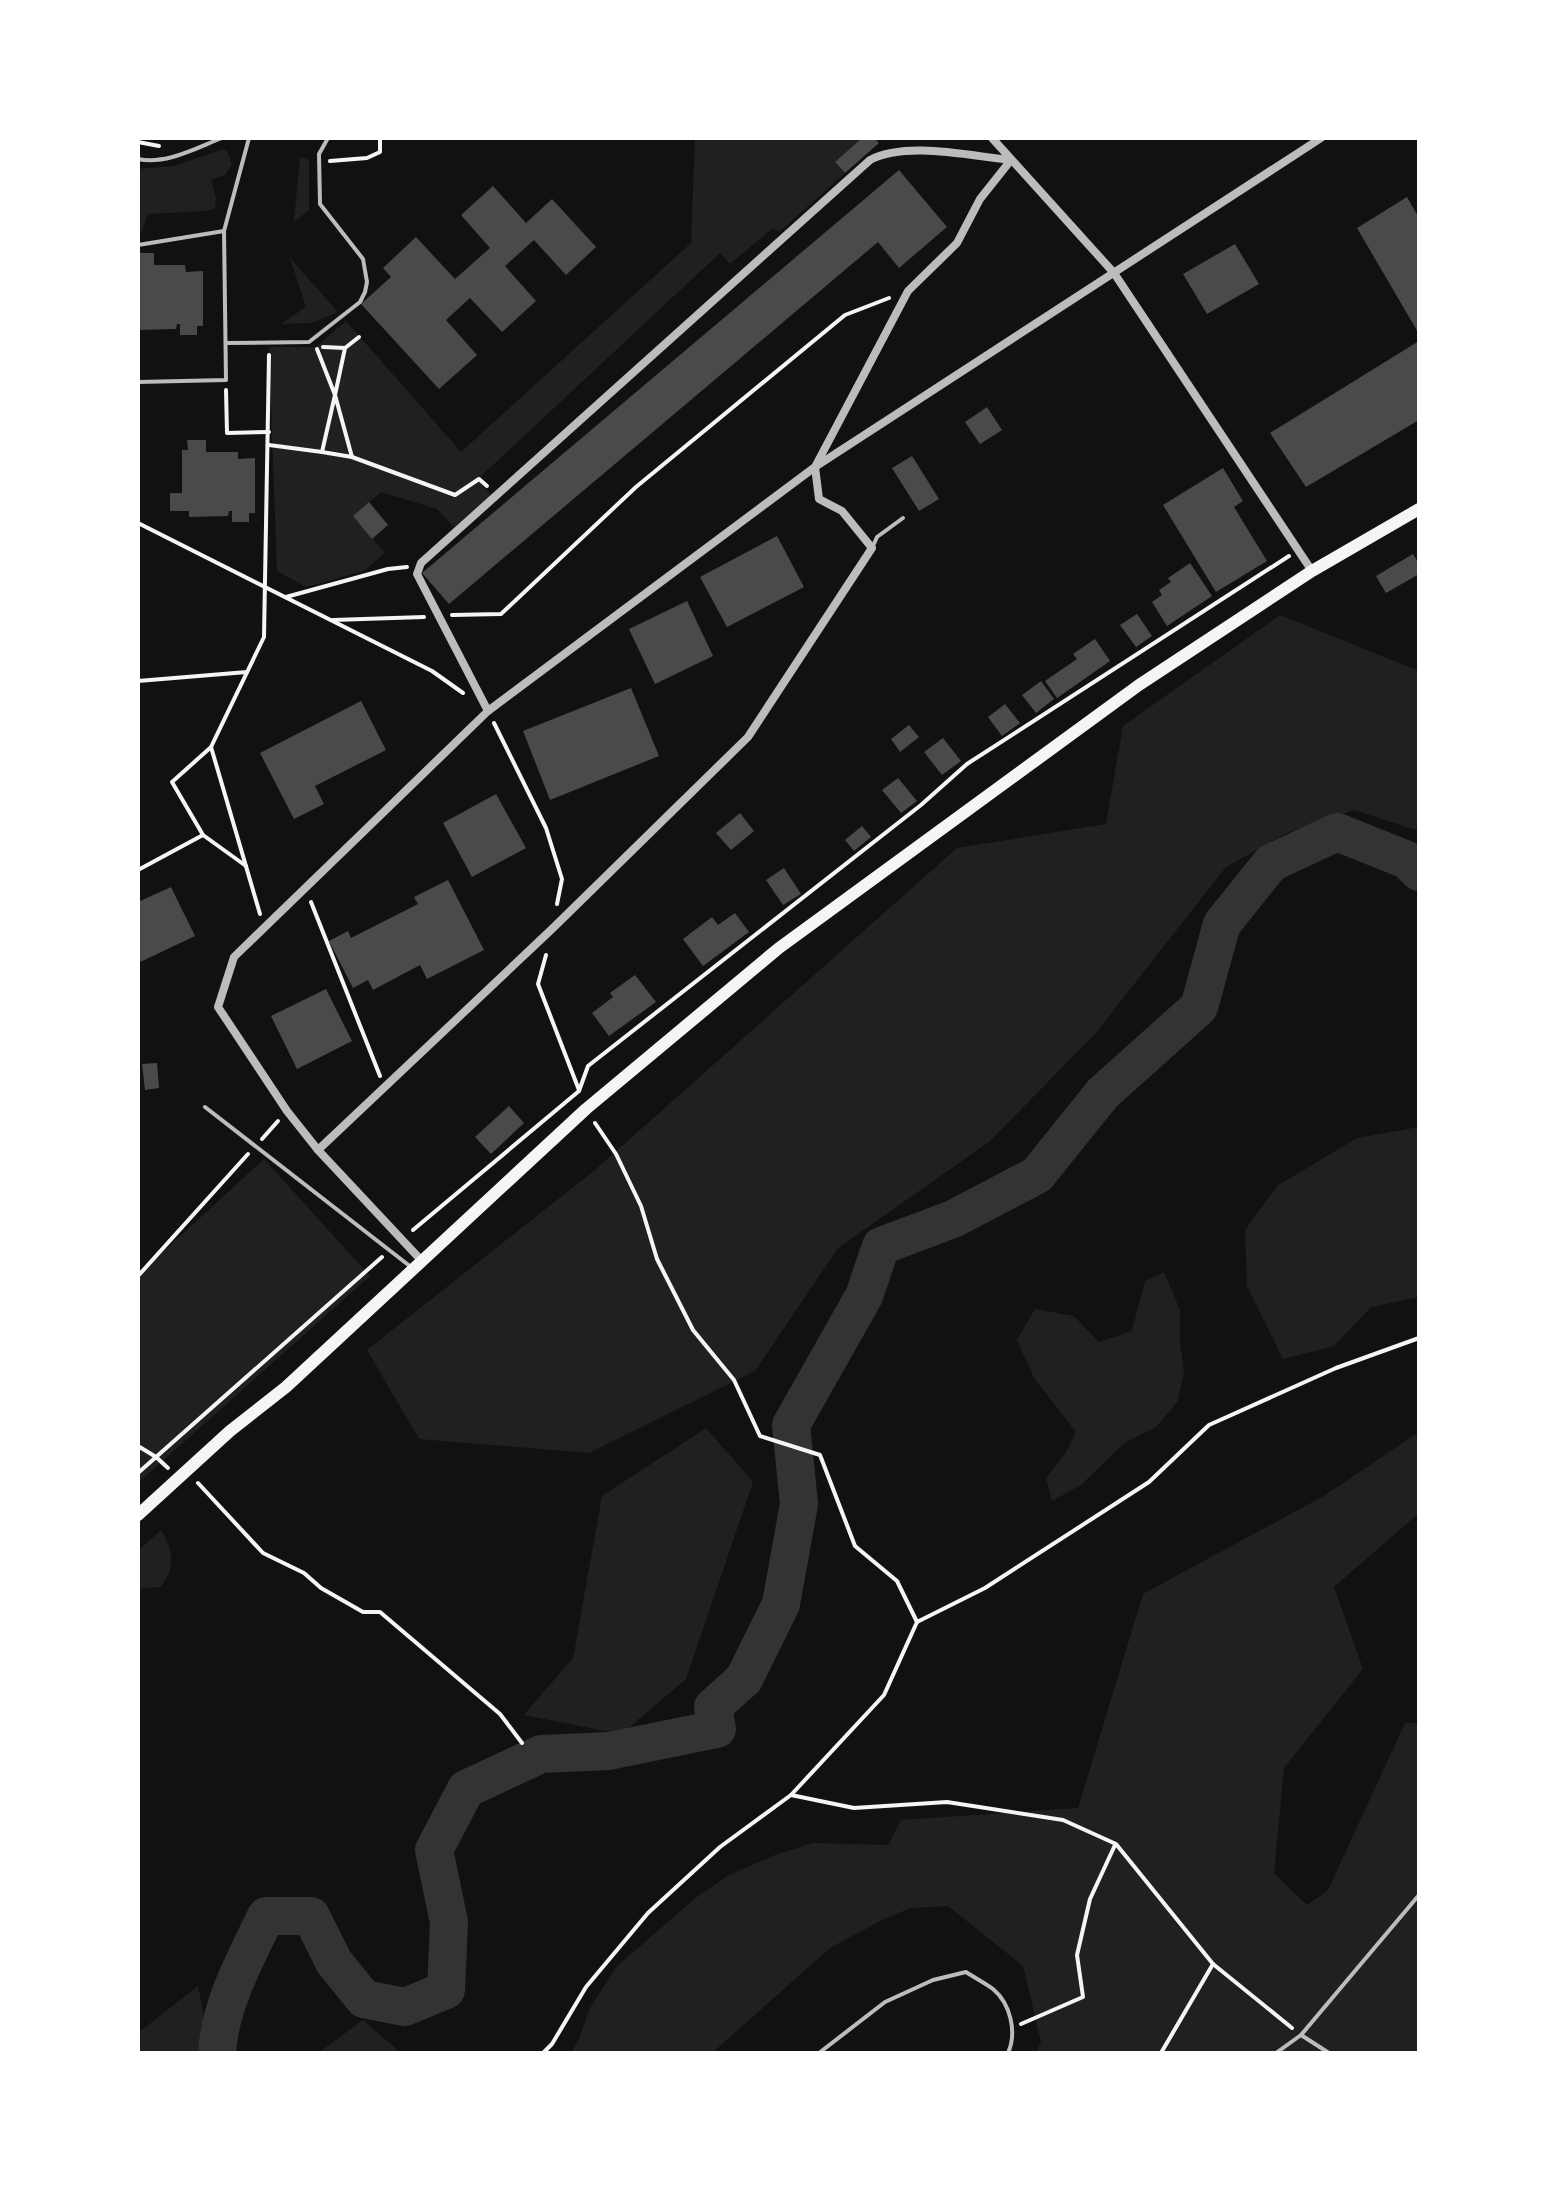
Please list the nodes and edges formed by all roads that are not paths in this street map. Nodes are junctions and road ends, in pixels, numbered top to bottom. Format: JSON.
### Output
{"nodes":[{"id":1,"x":222,"y":138,"type":"edge"},
{"id":2,"x":249,"y":138,"type":"edge"},
{"id":3,"x":328,"y":138,"type":"edge"},
{"id":4,"x":992,"y":138,"type":"edge"},
{"id":5,"x":1321,"y":138,"type":"edge"},
{"id":6,"x":138,"y":159,"type":"edge"},
{"id":7,"x":1011,"y":160,"type":"junction"},
{"id":8,"x":224,"y":231,"type":"junction"},
{"id":9,"x":138,"y":245,"type":"edge"},
{"id":10,"x":1114,"y":273,"type":"junction"},
{"id":11,"x":226,"y":343,"type":"junction"},
{"id":12,"x":138,"y":382,"type":"edge"},
{"id":13,"x":815,"y":467,"type":"junction"},
{"id":14,"x":1419,"y":509,"type":"edge"},
{"id":15,"x":903,"y":518,"type":"dead end"},
{"id":16,"x":872,"y":548,"type":"junction"},
{"id":17,"x":1312,"y":571,"type":"junction"},
{"id":18,"x":488,"y":711,"type":"junction"},
{"id":19,"x":205,"y":1107,"type":"dead end"},
{"id":20,"x":318,"y":1150,"type":"junction"},
{"id":21,"x":417,"y":1264,"type":"junction"},
{"id":22,"x":138,"y":1515,"type":"edge"},
{"id":23,"x":1419,"y":1895,"type":"edge"},
{"id":24,"x":1301,"y":2035,"type":"junction"},
{"id":25,"x":819,"y":2053,"type":"edge"},
{"id":26,"x":1008,"y":2053,"type":"edge"},
{"id":27,"x":1276,"y":2053,"type":"edge"},
{"id":28,"x":1329,"y":2053,"type":"edge"}],
"edges":[{"from":1,"to":6,"type":"lane"},
{"from":2,"to":8,"type":"lane"},
{"from":3,"to":11,"type":"lane"},
{"from":4,"to":7,"type":"street"},
{"from":5,"to":10,"type":"street"},
{"from":7,"to":10,"type":"street"},
{"from":7,"to":13,"type":"street"},
{"from":7,"to":18,"type":"street"},
{"from":8,"to":9,"type":"lane"},
{"from":8,"to":11,"type":"lane"},
{"from":10,"to":13,"type":"street"},
{"from":10,"to":17,"type":"street"},
{"from":11,"to":12,"type":"lane"},
{"from":13,"to":16,"type":"street"},
{"from":13,"to":18,"type":"street"},
{"from":14,"to":17,"type":"main road"},
{"from":15,"to":16,"type":"lane"},
{"from":16,"to":20,"type":"street"},
{"from":17,"to":21,"type":"main road"},
{"from":18,"to":20,"type":"street"},
{"from":19,"to":21,"type":"lane"},
{"from":20,"to":21,"type":"street"},
{"from":21,"to":22,"type":"main road"},
{"from":23,"to":24,"type":"lane"},
{"from":24,"to":27,"type":"lane"},
{"from":24,"to":28,"type":"lane"},
{"from":25,"to":26,"type":"lane"}]}
